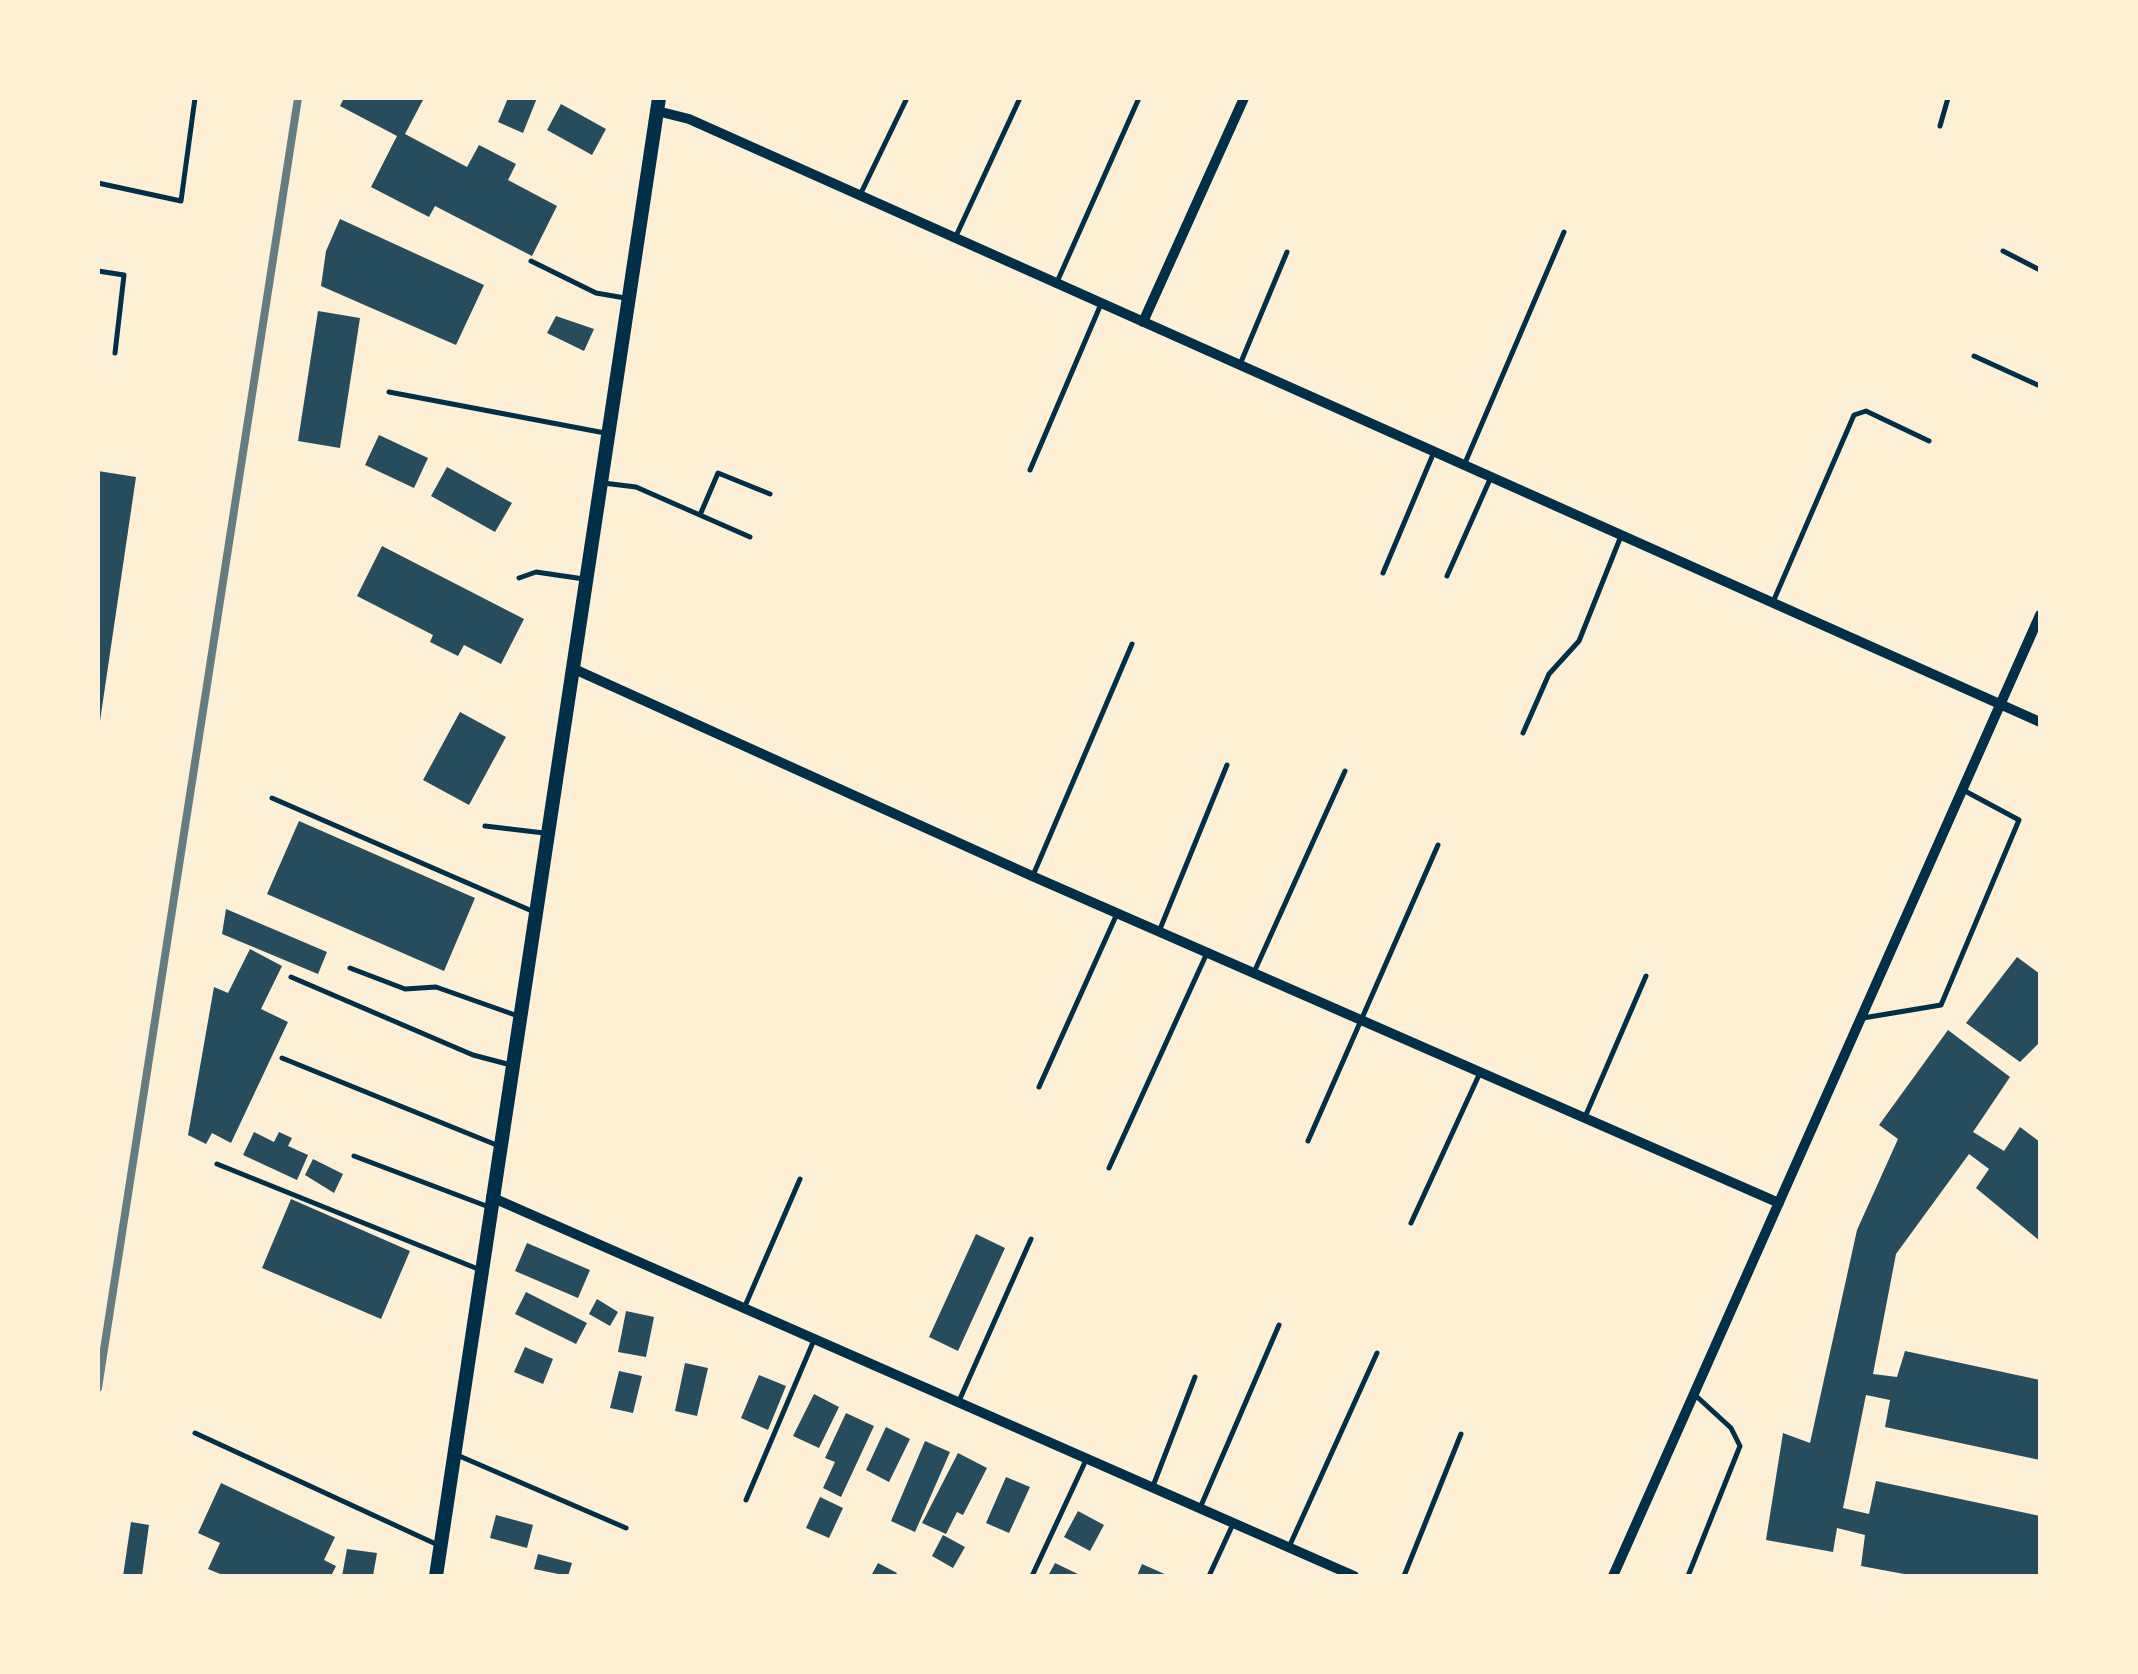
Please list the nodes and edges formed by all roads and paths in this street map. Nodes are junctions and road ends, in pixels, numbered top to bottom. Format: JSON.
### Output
{"nodes":[{"id":1,"x":195,"y":98,"type":"edge"},
{"id":2,"x":907,"y":98,"type":"edge"},
{"id":3,"x":1020,"y":98,"type":"edge"},
{"id":4,"x":1139,"y":98,"type":"edge"},
{"id":5,"x":1244,"y":98,"type":"edge"},
{"id":6,"x":1948,"y":98,"type":"edge"},
{"id":7,"x":658,"y":104,"type":"edge"},
{"id":8,"x":1940,"y":126,"type":"dead end"},
{"id":9,"x":98,"y":183,"type":"edge"},
{"id":10,"x":860,"y":196,"type":"junction"},
{"id":11,"x":1564,"y":232,"type":"dead end"},
{"id":12,"x":955,"y":239,"type":"junction"},
{"id":13,"x":2003,"y":250,"type":"dead end"},
{"id":14,"x":1287,"y":252,"type":"dead end"},
{"id":15,"x":530,"y":260,"type":"dead end"},
{"id":16,"x":98,"y":270,"type":"edge"},
{"id":17,"x":2040,"y":270,"type":"edge"},
{"id":18,"x":1056,"y":284,"type":"junction"},
{"id":19,"x":628,"y":299,"type":"junction"},
{"id":20,"x":1101,"y":304,"type":"junction"},
{"id":21,"x":1143,"y":322,"type":"junction"},
{"id":22,"x":115,"y":353,"type":"dead end"},
{"id":23,"x":1974,"y":356,"type":"dead end"},
{"id":24,"x":1240,"y":365,"type":"junction"},
{"id":25,"x":2040,"y":386,"type":"edge"},
{"id":26,"x":389,"y":392,"type":"dead end"},
{"id":27,"x":608,"y":433,"type":"junction"},
{"id":28,"x":1929,"y":441,"type":"dead end"},
{"id":29,"x":1434,"y":452,"type":"junction"},
{"id":30,"x":1464,"y":466,"type":"junction"},
{"id":31,"x":1030,"y":470,"type":"dead end"},
{"id":32,"x":1491,"y":478,"type":"junction"},
{"id":33,"x":600,"y":482,"type":"junction"},
{"id":34,"x":770,"y":494,"type":"dead end"},
{"id":35,"x":700,"y":515,"type":"junction"},
{"id":36,"x":1621,"y":536,"type":"junction"},
{"id":37,"x":750,"y":537,"type":"dead end"},
{"id":38,"x":1383,"y":572,"type":"dead end"},
{"id":39,"x":1447,"y":576,"type":"dead end"},
{"id":40,"x":519,"y":578,"type":"dead end"},
{"id":41,"x":586,"y":579,"type":"junction"},
{"id":42,"x":1773,"y":604,"type":"junction"},
{"id":43,"x":2040,"y":615,"type":"edge"},
{"id":44,"x":1132,"y":644,"type":"dead end"},
{"id":45,"x":572,"y":668,"type":"junction"},
{"id":46,"x":2000,"y":705,"type":"junction"},
{"id":47,"x":2040,"y":722,"type":"edge"},
{"id":48,"x":1523,"y":732,"type":"dead end"},
{"id":49,"x":1227,"y":764,"type":"dead end"},
{"id":50,"x":1344,"y":771,"type":"dead end"},
{"id":51,"x":1963,"y":790,"type":"junction"},
{"id":52,"x":272,"y":798,"type":"dead end"},
{"id":53,"x":484,"y":826,"type":"dead end"},
{"id":54,"x":547,"y":834,"type":"junction"},
{"id":55,"x":1438,"y":845,"type":"dead end"},
{"id":56,"x":1032,"y":876,"type":"junction"},
{"id":57,"x":534,"y":913,"type":"junction"},
{"id":58,"x":1117,"y":913,"type":"junction"},
{"id":59,"x":1159,"y":932,"type":"junction"},
{"id":60,"x":1207,"y":953,"type":"junction"},
{"id":61,"x":350,"y":968,"type":"dead end"},
{"id":62,"x":1254,"y":973,"type":"junction"},
{"id":63,"x":1646,"y":976,"type":"dead end"},
{"id":64,"x":291,"y":977,"type":"dead end"},
{"id":65,"x":518,"y":1017,"type":"junction"},
{"id":66,"x":1863,"y":1018,"type":"junction"},
{"id":67,"x":1363,"y":1021,"type":"junction"},
{"id":68,"x":282,"y":1058,"type":"dead end"},
{"id":69,"x":511,"y":1065,"type":"junction"},
{"id":70,"x":1480,"y":1072,"type":"junction"},
{"id":71,"x":1038,"y":1087,"type":"dead end"},
{"id":72,"x":1584,"y":1117,"type":"junction"},
{"id":73,"x":1308,"y":1141,"type":"dead end"},
{"id":74,"x":498,"y":1146,"type":"junction"},
{"id":75,"x":354,"y":1156,"type":"dead end"},
{"id":76,"x":218,"y":1164,"type":"dead end"},
{"id":77,"x":1109,"y":1168,"type":"dead end"},
{"id":78,"x":800,"y":1178,"type":"dead end"},
{"id":79,"x":490,"y":1202,"type":"junction"},
{"id":80,"x":1779,"y":1203,"type":"junction"},
{"id":81,"x":1411,"y":1222,"type":"dead end"},
{"id":82,"x":1032,"y":1239,"type":"dead end"},
{"id":83,"x":480,"y":1270,"type":"junction"},
{"id":84,"x":744,"y":1309,"type":"junction"},
{"id":85,"x":1279,"y":1325,"type":"dead end"},
{"id":86,"x":814,"y":1340,"type":"junction"},
{"id":87,"x":1377,"y":1354,"type":"dead end"},
{"id":88,"x":1195,"y":1378,"type":"dead end"},
{"id":89,"x":1694,"y":1394,"type":"junction"},
{"id":90,"x":958,"y":1404,"type":"junction"},
{"id":91,"x":194,"y":1433,"type":"dead end"},
{"id":92,"x":1460,"y":1434,"type":"dead end"},
{"id":93,"x":454,"y":1454,"type":"junction"},
{"id":94,"x":1086,"y":1460,"type":"junction"},
{"id":95,"x":1152,"y":1489,"type":"junction"},
{"id":96,"x":746,"y":1500,"type":"dead end"},
{"id":97,"x":1200,"y":1508,"type":"junction"},
{"id":98,"x":1233,"y":1524,"type":"junction"},
{"id":99,"x":626,"y":1528,"type":"dead end"},
{"id":100,"x":441,"y":1546,"type":"junction"},
{"id":101,"x":1288,"y":1547,"type":"junction"},
{"id":102,"x":1339,"y":1573,"type":"edge"},
{"id":103,"x":436,"y":1576,"type":"edge"},
{"id":104,"x":1032,"y":1576,"type":"edge"},
{"id":105,"x":1209,"y":1576,"type":"edge"},
{"id":106,"x":1354,"y":1576,"type":"edge"},
{"id":107,"x":1404,"y":1576,"type":"edge"},
{"id":108,"x":1613,"y":1576,"type":"edge"},
{"id":109,"x":1688,"y":1576,"type":"edge"}],
"edges":[{"from":1,"to":9,"type":"lane"},
{"from":2,"to":10,"type":"lane"},
{"from":3,"to":12,"type":"lane"},
{"from":4,"to":18,"type":"lane"},
{"from":5,"to":21,"type":"street"},
{"from":6,"to":8,"type":"lane"},
{"from":7,"to":10,"type":"street"},
{"from":7,"to":19,"type":"street"},
{"from":10,"to":12,"type":"street"},
{"from":11,"to":30,"type":"lane"},
{"from":12,"to":18,"type":"street"},
{"from":13,"to":17,"type":"lane"},
{"from":14,"to":24,"type":"lane"},
{"from":15,"to":19,"type":"lane"},
{"from":16,"to":22,"type":"lane"},
{"from":18,"to":20,"type":"street"},
{"from":19,"to":27,"type":"street"},
{"from":20,"to":21,"type":"street"},
{"from":20,"to":31,"type":"lane"},
{"from":21,"to":24,"type":"street"},
{"from":23,"to":25,"type":"lane"},
{"from":24,"to":29,"type":"street"},
{"from":26,"to":27,"type":"lane"},
{"from":27,"to":33,"type":"street"},
{"from":28,"to":42,"type":"lane"},
{"from":29,"to":30,"type":"street"},
{"from":29,"to":38,"type":"lane"},
{"from":30,"to":32,"type":"street"},
{"from":32,"to":36,"type":"street"},
{"from":32,"to":39,"type":"lane"},
{"from":33,"to":35,"type":"lane"},
{"from":33,"to":41,"type":"street"},
{"from":34,"to":35,"type":"lane"},
{"from":35,"to":37,"type":"lane"},
{"from":36,"to":42,"type":"street"},
{"from":36,"to":48,"type":"lane"},
{"from":40,"to":41,"type":"lane"},
{"from":41,"to":45,"type":"street"},
{"from":42,"to":46,"type":"street"},
{"from":43,"to":46,"type":"street"},
{"from":44,"to":56,"type":"lane"},
{"from":45,"to":54,"type":"street"},
{"from":45,"to":56,"type":"street"},
{"from":46,"to":47,"type":"street"},
{"from":46,"to":51,"type":"street"},
{"from":49,"to":59,"type":"lane"},
{"from":50,"to":62,"type":"lane"},
{"from":51,"to":66,"type":"street"},
{"from":51,"to":66,"type":"lane"},
{"from":52,"to":57,"type":"lane"},
{"from":53,"to":54,"type":"lane"},
{"from":54,"to":57,"type":"street"},
{"from":55,"to":67,"type":"lane"},
{"from":56,"to":58,"type":"street"},
{"from":57,"to":65,"type":"street"},
{"from":58,"to":59,"type":"street"},
{"from":58,"to":71,"type":"lane"},
{"from":59,"to":60,"type":"street"},
{"from":60,"to":62,"type":"street"},
{"from":60,"to":77,"type":"lane"},
{"from":61,"to":65,"type":"lane"},
{"from":62,"to":67,"type":"street"},
{"from":63,"to":72,"type":"lane"},
{"from":64,"to":69,"type":"lane"},
{"from":65,"to":69,"type":"street"},
{"from":66,"to":80,"type":"street"},
{"from":67,"to":70,"type":"street"},
{"from":67,"to":73,"type":"lane"},
{"from":68,"to":74,"type":"lane"},
{"from":69,"to":74,"type":"street"},
{"from":70,"to":72,"type":"street"},
{"from":70,"to":81,"type":"lane"},
{"from":72,"to":80,"type":"street"},
{"from":74,"to":79,"type":"street"},
{"from":75,"to":79,"type":"lane"},
{"from":76,"to":83,"type":"lane"},
{"from":78,"to":84,"type":"lane"},
{"from":79,"to":83,"type":"street"},
{"from":79,"to":84,"type":"street"},
{"from":80,"to":89,"type":"street"},
{"from":82,"to":90,"type":"lane"},
{"from":83,"to":93,"type":"street"},
{"from":84,"to":86,"type":"street"},
{"from":85,"to":97,"type":"lane"},
{"from":86,"to":90,"type":"street"},
{"from":86,"to":96,"type":"lane"},
{"from":87,"to":101,"type":"lane"},
{"from":88,"to":95,"type":"lane"},
{"from":89,"to":108,"type":"street"},
{"from":89,"to":109,"type":"lane"},
{"from":90,"to":94,"type":"street"},
{"from":91,"to":100,"type":"lane"},
{"from":92,"to":107,"type":"lane"},
{"from":93,"to":99,"type":"lane"},
{"from":93,"to":100,"type":"street"},
{"from":94,"to":95,"type":"street"},
{"from":94,"to":104,"type":"lane"},
{"from":95,"to":97,"type":"street"},
{"from":97,"to":98,"type":"street"},
{"from":98,"to":101,"type":"street"},
{"from":98,"to":105,"type":"lane"},
{"from":100,"to":103,"type":"street"},
{"from":101,"to":102,"type":"street"},
{"from":102,"to":106,"type":"street"}]}
